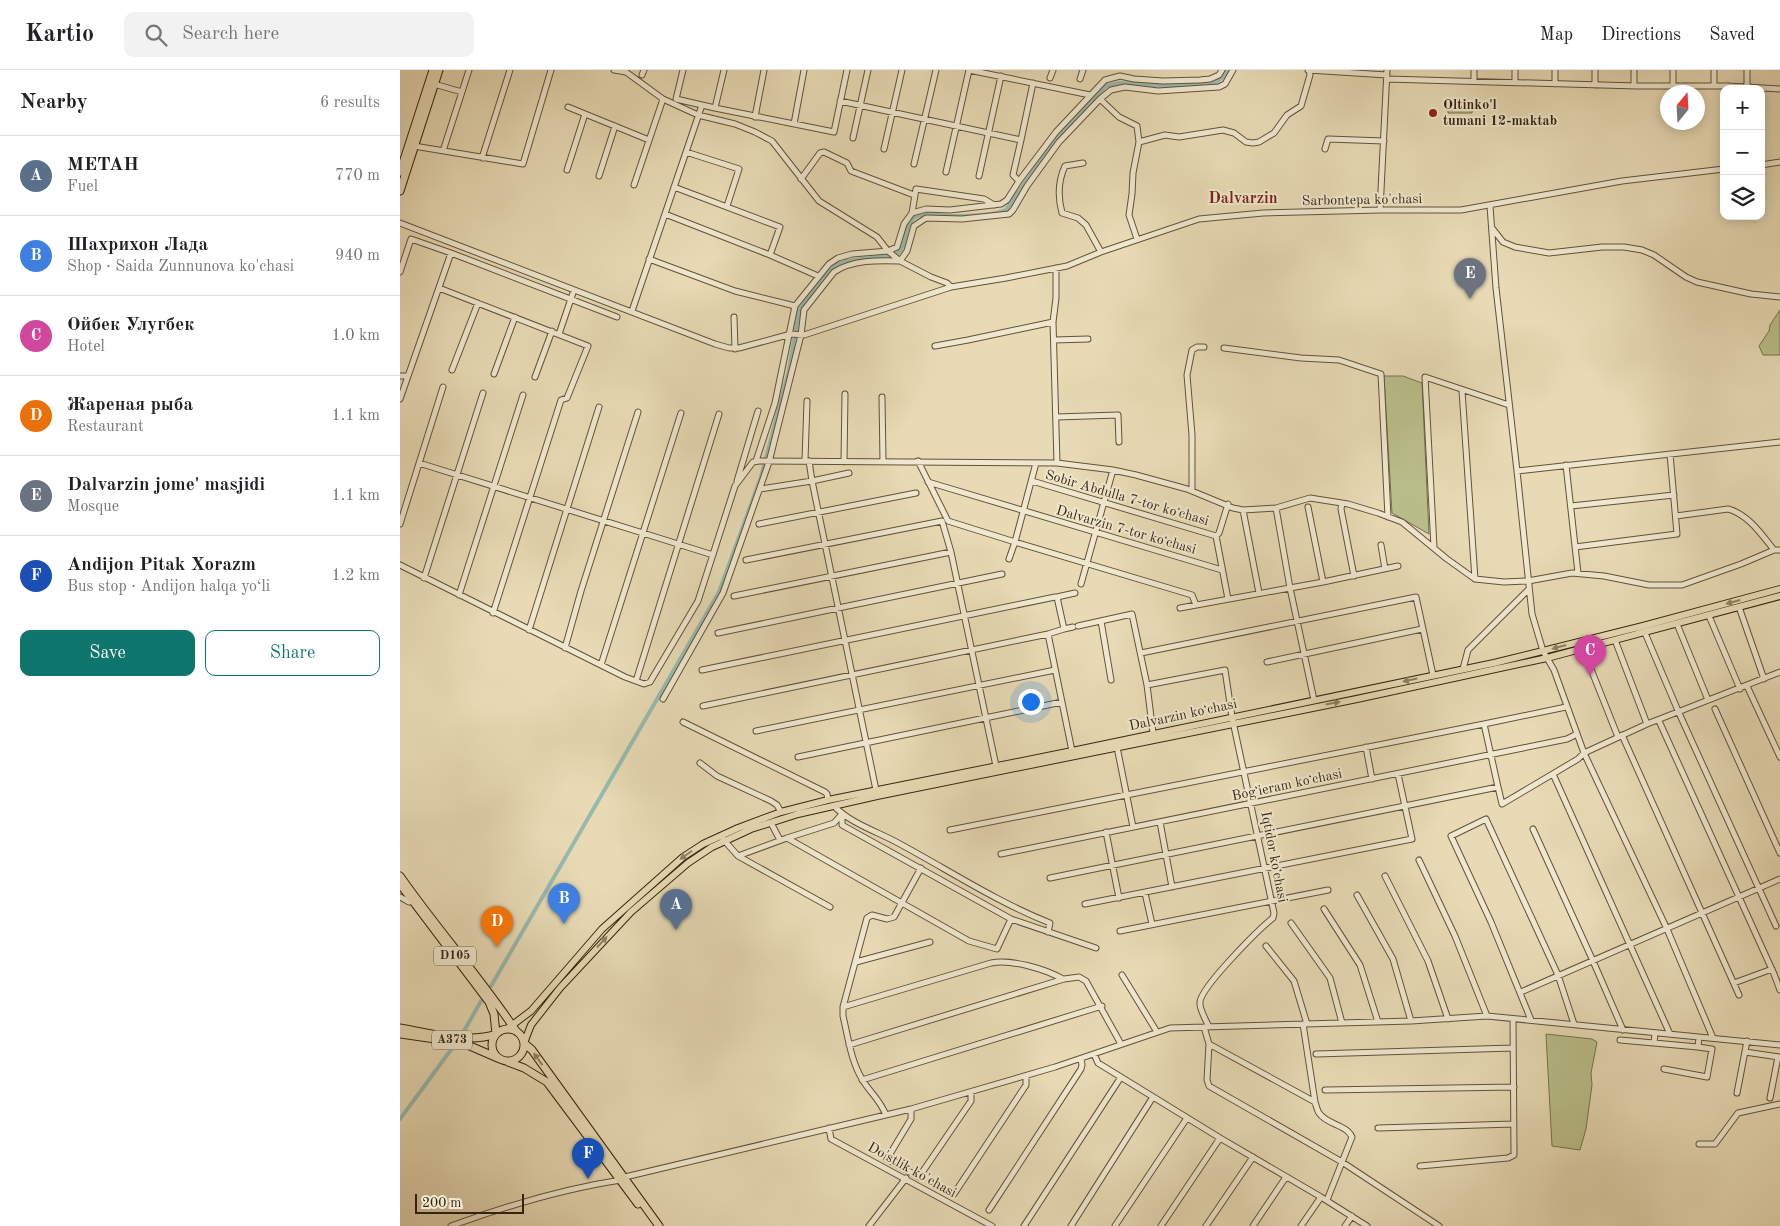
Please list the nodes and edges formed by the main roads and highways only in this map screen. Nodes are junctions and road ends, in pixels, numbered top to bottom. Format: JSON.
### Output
{"nodes":[{"id":1,"x":433,"y":70,"type":"edge"},
{"id":2,"x":438,"y":70,"type":"edge"},
{"id":3,"x":400,"y":172,"type":"edge"},
{"id":4,"x":400,"y":191,"type":"edge"},
{"id":5,"x":1780,"y":589,"type":"edge"},
{"id":6,"x":1780,"y":596,"type":"edge"},
{"id":7,"x":1280,"y":711,"type":"junction"},
{"id":8,"x":1233,"y":720,"type":"junction"},
{"id":9,"x":1062,"y":756,"type":"junction"},
{"id":10,"x":797,"y":811,"type":"junction"},
{"id":11,"x":723,"y":839,"type":"junction"},
{"id":12,"x":703,"y":844,"type":"junction"},
{"id":13,"x":707,"y":850,"type":"junction"},
{"id":14,"x":400,"y":876,"type":"edge"},
{"id":15,"x":400,"y":884,"type":"edge"},
{"id":16,"x":415,"y":901,"type":"junction"},
{"id":17,"x":495,"y":1018,"type":"junction"},
{"id":18,"x":400,"y":1028,"type":"edge"},
{"id":19,"x":512,"y":1028,"type":"junction"},
{"id":20,"x":400,"y":1034,"type":"edge"},
{"id":21,"x":496,"y":1034,"type":"junction"},
{"id":22,"x":479,"y":1038,"type":"junction"},
{"id":23,"x":524,"y":1043,"type":"junction"},
{"id":24,"x":500,"y":1059,"type":"junction"},
{"id":25,"x":508,"y":1062,"type":"junction"},
{"id":26,"x":623,"y":1179,"type":"junction"},
{"id":27,"x":654,"y":1226,"type":"edge"},
{"id":28,"x":659,"y":1226,"type":"edge"}],
"edges":[{"from":1,"to":3,"type":"highway"},
{"from":2,"to":4,"type":"highway"},
{"from":5,"to":7,"type":"main road","name":"Dalvarzin koʻchasi","one_way":true},
{"from":7,"to":6,"type":"main road","name":"Dalvarzin koʻchasi","one_way":true},
{"from":7,"to":8,"type":"main road","name":"Dalvarzin koʻchasi"},
{"from":8,"to":9,"type":"main road","name":"Dalvarzin koʻchasi"},
{"from":8,"to":9,"type":"main road","name":"Dalvarzin koʻchasi"},
{"from":9,"to":10,"type":"main road","name":"Dalvarzin koʻchasi"},
{"from":9,"to":10,"type":"main road","name":"Dalvarzin koʻchasi"},
{"from":10,"to":11,"type":"main road"},
{"from":10,"to":11,"type":"main road"},
{"from":11,"to":12,"type":"main road"},
{"from":11,"to":13,"type":"main road"},
{"from":12,"to":13,"type":"main road"},
{"from":12,"to":19,"type":"main road","one_way":true},
{"from":23,"to":13,"type":"main road","one_way":true},
{"from":14,"to":16,"type":"highway","number":"D105"},
{"from":15,"to":16,"type":"highway","number":"D105"},
{"from":16,"to":17,"type":"highway","number":"D105"},
{"from":16,"to":19,"type":"highway","number":"D105"},
{"from":17,"to":21,"type":"highway","number":"D105"},
{"from":17,"to":22,"type":"highway"},
{"from":18,"to":22,"type":"highway","number":"A373"},
{"from":19,"to":21,"type":"highway","number":"A373"},
{"from":19,"to":23,"type":"highway","number":"A373"},
{"from":20,"to":24,"type":"highway","number":"A373"},
{"from":21,"to":22,"type":"highway","number":"A373"},
{"from":21,"to":24,"type":"highway","number":"A373"},
{"from":23,"to":25,"type":"highway"},
{"from":26,"to":23,"type":"highway","number":"A373","one_way":true},
{"from":24,"to":25,"type":"highway","number":"A373"},
{"from":25,"to":26,"type":"highway","number":"A373"},
{"from":26,"to":27,"type":"highway","number":"A373"},
{"from":26,"to":28,"type":"highway","number":"A373"}]}
